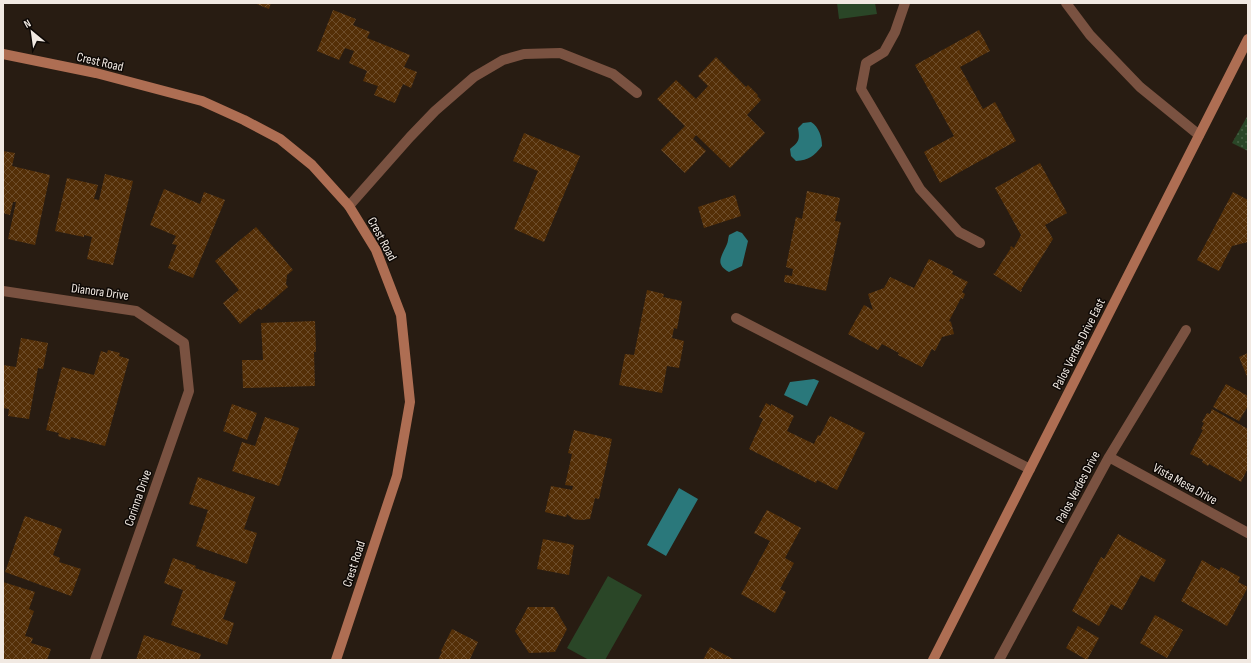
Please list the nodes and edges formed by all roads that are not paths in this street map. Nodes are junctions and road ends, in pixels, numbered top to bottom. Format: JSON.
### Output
{"nodes":[{"id":1,"x":905,"y":3,"type":"edge"},
{"id":2,"x":1066,"y":3,"type":"edge"},
{"id":3,"x":1248,"y":39,"type":"edge"},
{"id":4,"x":3,"y":54,"type":"edge"},
{"id":5,"x":637,"y":93,"type":"dead end"},
{"id":6,"x":1199,"y":135,"type":"junction"},
{"id":7,"x":349,"y":206,"type":"junction"},
{"id":8,"x":980,"y":243,"type":"dead end"},
{"id":9,"x":3,"y":291,"type":"edge"},
{"id":10,"x":736,"y":318,"type":"dead end"},
{"id":11,"x":1186,"y":330,"type":"dead end"},
{"id":12,"x":184,"y":343,"type":"joint"},
{"id":13,"x":1108,"y":457,"type":"junction"},
{"id":14,"x":1030,"y":468,"type":"junction"},
{"id":15,"x":1248,"y":533,"type":"edge"},
{"id":16,"x":95,"y":660,"type":"edge"},
{"id":17,"x":336,"y":660,"type":"edge"},
{"id":18,"x":933,"y":660,"type":"edge"},
{"id":19,"x":999,"y":660,"type":"edge"}],
"edges":[{"from":1,"to":8,"type":"street"},
{"from":2,"to":6,"type":"street"},
{"from":3,"to":6,"type":"street","name":"Palos Verdes Drive East"},
{"from":4,"to":7,"type":"street","name":"Crest Road"},
{"from":5,"to":7,"type":"street"},
{"from":6,"to":14,"type":"street","name":"Palos Verdes Drive East"},
{"from":7,"to":17,"type":"street","name":"Crest Road"},
{"from":9,"to":12,"type":"street","name":"Dianora Drive"},
{"from":10,"to":14,"type":"street"},
{"from":11,"to":13,"type":"street","name":"Palos Verdes Drive"},
{"from":12,"to":16,"type":"street","name":"Corinna Drive"},
{"from":13,"to":15,"type":"street","name":"Vista Mesa Drive"},
{"from":13,"to":19,"type":"street","name":"Palos Verdes Drive"},
{"from":14,"to":18,"type":"street","name":"Palos Verdes Drive East"}]}
